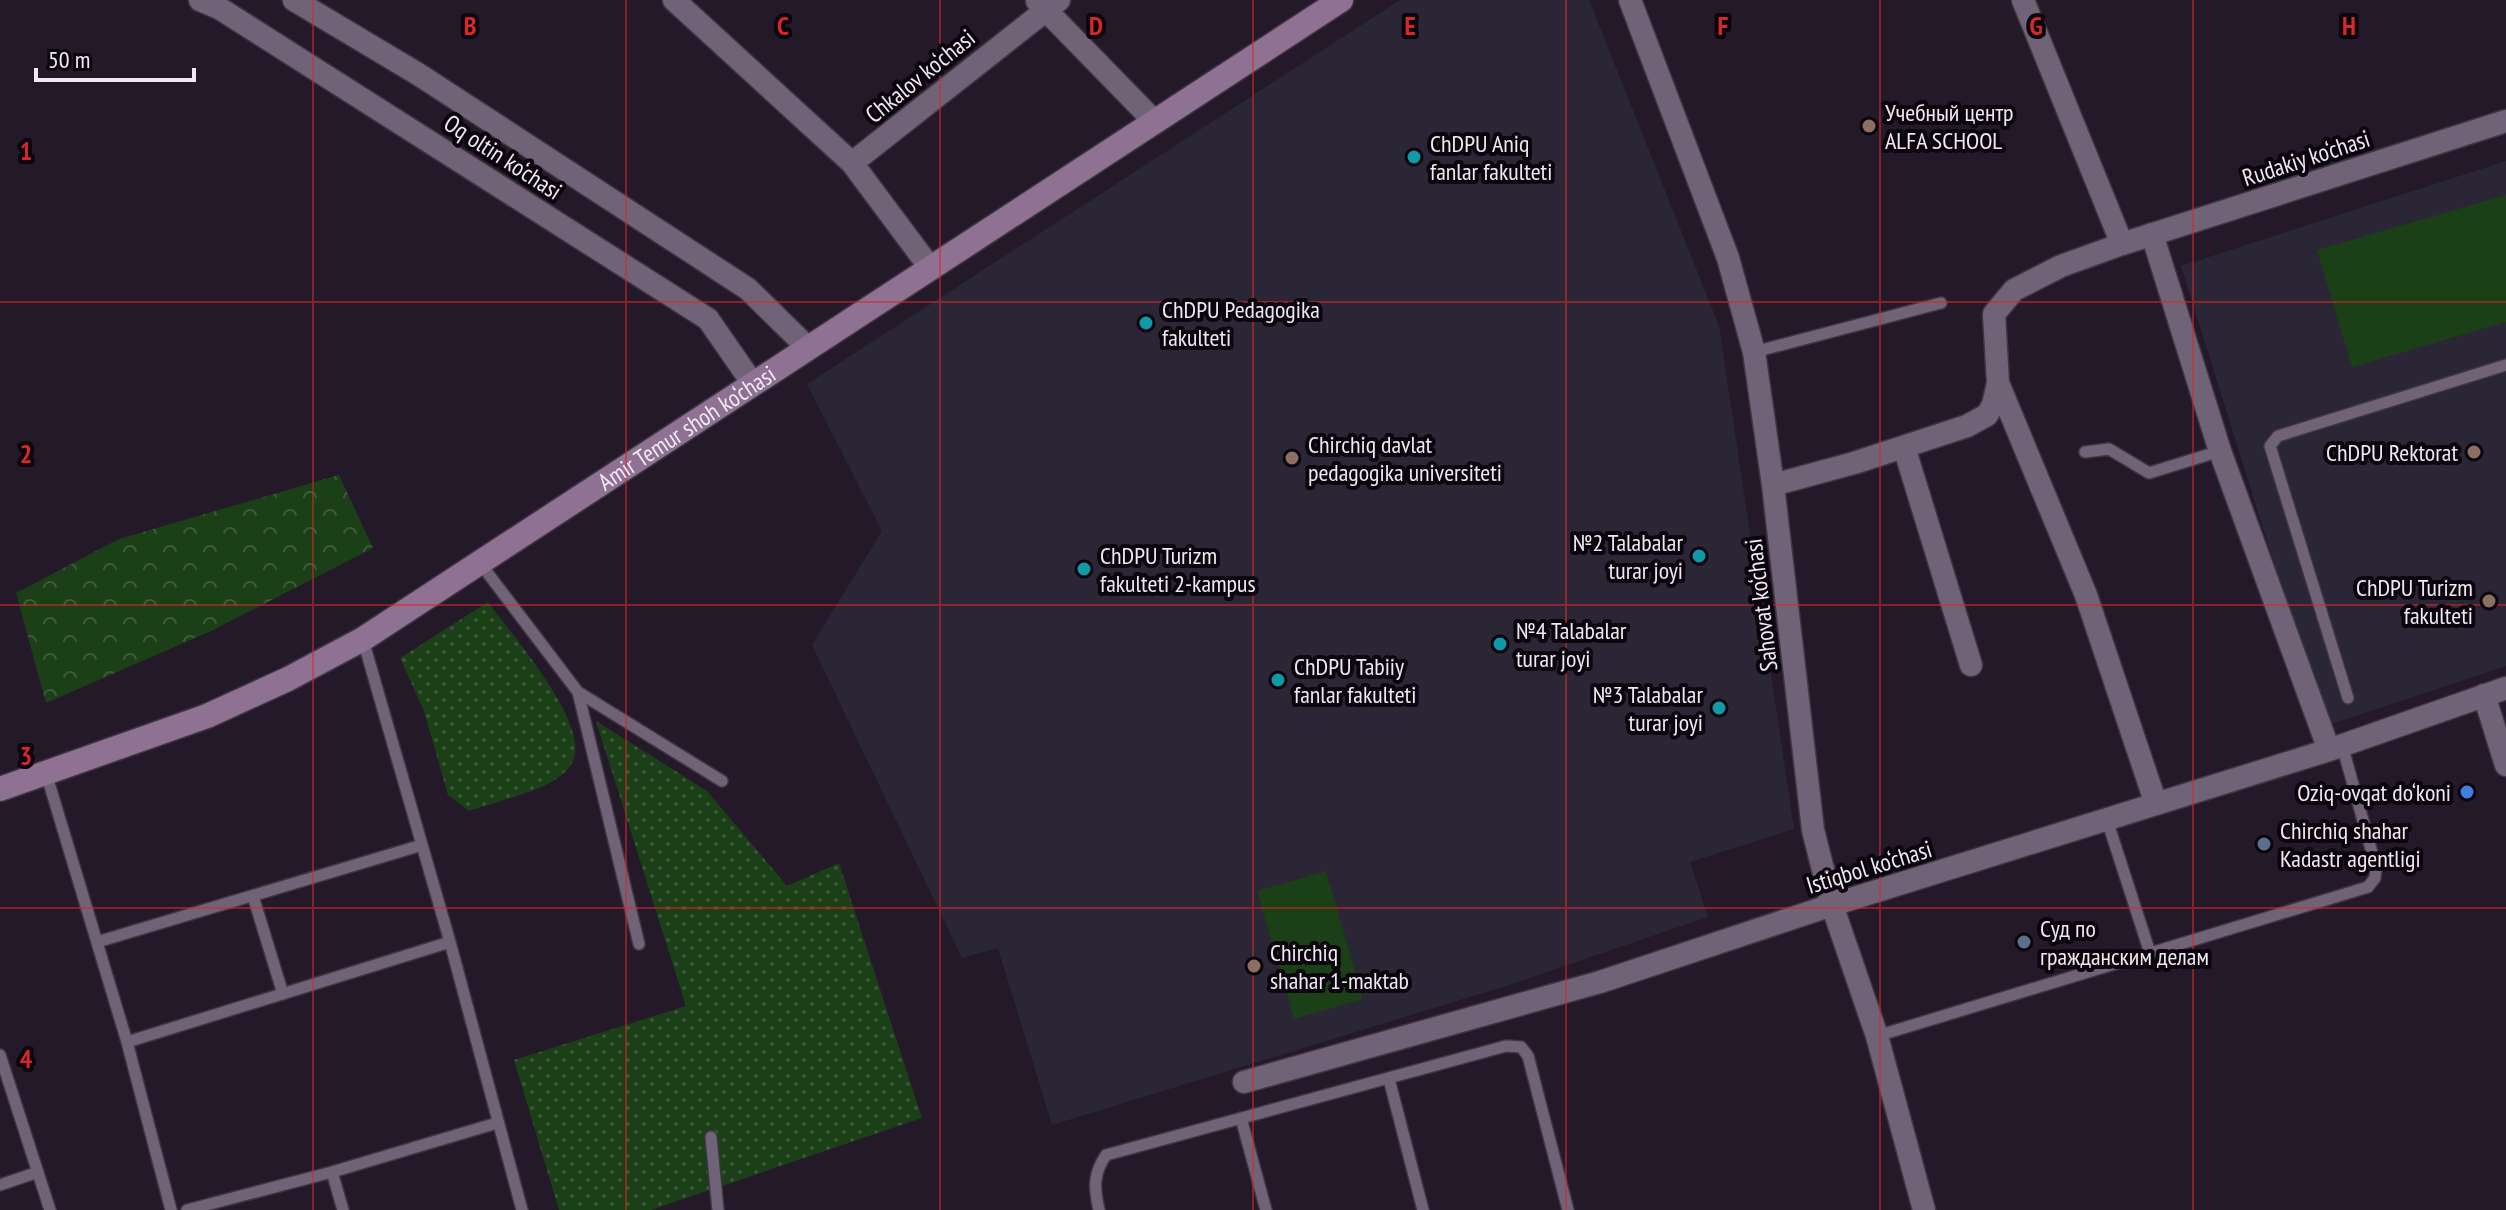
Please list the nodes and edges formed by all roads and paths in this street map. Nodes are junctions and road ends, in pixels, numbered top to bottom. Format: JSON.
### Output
{"nodes":[{"id":1,"x":200,"y":0,"type":"edge"},
{"id":2,"x":294,"y":0,"type":"edge"},
{"id":3,"x":674,"y":0,"type":"edge"},
{"id":4,"x":1341,"y":0,"type":"edge"},
{"id":5,"x":1630,"y":0,"type":"edge"},
{"id":6,"x":2023,"y":0,"type":"edge"},
{"id":7,"x":1047,"y":3,"type":"edge"},
{"id":8,"x":1315,"y":7,"type":"edge"},
{"id":9,"x":2506,"y":121,"type":"edge"},
{"id":10,"x":1155,"y":122,"type":"junction"},
{"id":11,"x":852,"y":163,"type":"junction"},
{"id":12,"x":2152,"y":234,"type":"junction"},
{"id":13,"x":2122,"y":244,"type":"junction"},
{"id":14,"x":931,"y":269,"type":"junction"},
{"id":15,"x":1941,"y":303,"type":"dead end"},
{"id":16,"x":808,"y":348,"type":"junction"},
{"id":17,"x":1754,"y":352,"type":"junction"},
{"id":18,"x":2506,"y":365,"type":"edge"},
{"id":19,"x":1998,"y":383,"type":"junction"},
{"id":20,"x":753,"y":384,"type":"junction"},
{"id":21,"x":1904,"y":447,"type":"junction"},
{"id":22,"x":2220,"y":451,"type":"junction"},
{"id":23,"x":2085,"y":452,"type":"dead end"},
{"id":24,"x":1773,"y":485,"type":"junction"},
{"id":25,"x":480,"y":563,"type":"junction"},
{"id":26,"x":363,"y":639,"type":"junction"},
{"id":27,"x":1971,"y":665,"type":"dead end"},
{"id":28,"x":2506,"y":688,"type":"edge"},
{"id":29,"x":578,"y":692,"type":"junction"},
{"id":30,"x":2484,"y":695,"type":"junction"},
{"id":31,"x":2348,"y":698,"type":"dead end"},
{"id":32,"x":2335,"y":748,"type":"junction"},
{"id":33,"x":2506,"y":765,"type":"edge"},
{"id":34,"x":46,"y":773,"type":"junction"},
{"id":35,"x":722,"y":781,"type":"dead end"},
{"id":36,"x":0,"y":789,"type":"edge"},
{"id":37,"x":2156,"y":804,"type":"junction"},
{"id":38,"x":2107,"y":820,"type":"junction"},
{"id":39,"x":422,"y":845,"type":"junction"},
{"id":40,"x":253,"y":896,"type":"junction"},
{"id":41,"x":1832,"y":905,"type":"junction"},
{"id":42,"x":97,"y":942,"type":"junction"},
{"id":43,"x":450,"y":942,"type":"junction"},
{"id":44,"x":639,"y":944,"type":"dead end"},
{"id":45,"x":2150,"y":953,"type":"junction"},
{"id":46,"x":283,"y":994,"type":"junction"},
{"id":47,"x":1877,"y":1036,"type":"junction"},
{"id":48,"x":127,"y":1042,"type":"junction"},
{"id":49,"x":0,"y":1055,"type":"edge"},
{"id":50,"x":1389,"y":1079,"type":"junction"},
{"id":51,"x":1244,"y":1082,"type":"dead end"},
{"id":52,"x":1241,"y":1118,"type":"junction"},
{"id":53,"x":497,"y":1123,"type":"junction"},
{"id":54,"x":711,"y":1137,"type":"dead end"},
{"id":55,"x":38,"y":1172,"type":"junction"},
{"id":56,"x":332,"y":1172,"type":"junction"},
{"id":57,"x":0,"y":1185,"type":"edge"},
{"id":58,"x":50,"y":1210,"type":"edge"},
{"id":59,"x":171,"y":1210,"type":"edge"},
{"id":60,"x":187,"y":1210,"type":"edge"},
{"id":61,"x":343,"y":1210,"type":"edge"},
{"id":62,"x":522,"y":1210,"type":"edge"},
{"id":63,"x":718,"y":1210,"type":"edge"},
{"id":64,"x":1099,"y":1210,"type":"edge"},
{"id":65,"x":1266,"y":1210,"type":"edge"},
{"id":66,"x":1423,"y":1210,"type":"edge"},
{"id":67,"x":1568,"y":1210,"type":"edge"},
{"id":68,"x":1924,"y":1210,"type":"edge"}],
"edges":[{"from":1,"to":20,"type":"street","name":"Oq oltin ko‘chasi"},
{"from":2,"to":16,"type":"street"},
{"from":3,"to":11,"type":"street"},
{"from":4,"to":8,"type":"main road","name":"Amir Temur shoh ko‘chasi"},
{"from":5,"to":17,"type":"street","name":"Sahovat ko‘chasi"},
{"from":6,"to":13,"type":"street"},
{"from":7,"to":10,"type":"street"},
{"from":7,"to":11,"type":"street","name":"Chkalov ko‘chasi"},
{"from":8,"to":10,"type":"main road","name":"Amir Temur shoh ko‘chasi"},
{"from":9,"to":12,"type":"street","name":"Rudakiy ko‘chasi"},
{"from":10,"to":14,"type":"main road","name":"Amir Temur shoh ko‘chasi"},
{"from":11,"to":14,"type":"street"},
{"from":12,"to":13,"type":"street","name":"Rudakiy ko‘chasi"},
{"from":12,"to":22,"type":"street"},
{"from":13,"to":19,"type":"street","name":"Rudakiy ko‘chasi"},
{"from":14,"to":16,"type":"main road","name":"Amir Temur shoh ko‘chasi"},
{"from":15,"to":17,"type":"lane"},
{"from":16,"to":20,"type":"main road","name":"Amir Temur shoh ko‘chasi"},
{"from":17,"to":24,"type":"street","name":"Sahovat ko‘chasi"},
{"from":18,"to":31,"type":"lane"},
{"from":19,"to":21,"type":"street"},
{"from":19,"to":37,"type":"street"},
{"from":20,"to":25,"type":"main road","name":"Amir Temur shoh ko‘chasi"},
{"from":21,"to":24,"type":"street"},
{"from":21,"to":27,"type":"street"},
{"from":22,"to":23,"type":"lane"},
{"from":22,"to":32,"type":"street"},
{"from":24,"to":41,"type":"street","name":"Sahovat ko‘chasi"},
{"from":25,"to":26,"type":"main road","name":"Amir Temur shoh ko‘chasi"},
{"from":25,"to":29,"type":"lane"},
{"from":26,"to":34,"type":"main road","name":"Amir Temur shoh ko‘chasi"},
{"from":26,"to":39,"type":"lane"},
{"from":28,"to":30,"type":"street","name":"Istiqbol ko‘chasi"},
{"from":29,"to":35,"type":"lane"},
{"from":29,"to":44,"type":"lane"},
{"from":30,"to":32,"type":"street","name":"Istiqbol ko‘chasi"},
{"from":30,"to":33,"type":"street"},
{"from":32,"to":37,"type":"street","name":"Istiqbol ko‘chasi"},
{"from":32,"to":45,"type":"lane"},
{"from":34,"to":36,"type":"main road","name":"Amir Temur shoh ko‘chasi"},
{"from":34,"to":42,"type":"lane"},
{"from":37,"to":38,"type":"street","name":"Istiqbol ko‘chasi"},
{"from":38,"to":41,"type":"street","name":"Istiqbol ko‘chasi"},
{"from":38,"to":45,"type":"lane"},
{"from":39,"to":40,"type":"lane"},
{"from":39,"to":43,"type":"lane"},
{"from":40,"to":42,"type":"lane"},
{"from":40,"to":46,"type":"lane"},
{"from":41,"to":47,"type":"street","name":"Sahovat ko‘chasi"},
{"from":41,"to":51,"type":"street","name":"Istiqbol ko‘chasi"},
{"from":42,"to":48,"type":"lane"},
{"from":43,"to":46,"type":"lane"},
{"from":43,"to":53,"type":"lane"},
{"from":45,"to":47,"type":"lane"},
{"from":46,"to":48,"type":"lane"},
{"from":47,"to":68,"type":"street","name":"Sahovat ko‘chasi"},
{"from":48,"to":59,"type":"lane"},
{"from":49,"to":55,"type":"lane"},
{"from":50,"to":52,"type":"lane"},
{"from":50,"to":66,"type":"lane"},
{"from":50,"to":67,"type":"lane"},
{"from":52,"to":64,"type":"lane"},
{"from":52,"to":65,"type":"lane"},
{"from":53,"to":56,"type":"lane"},
{"from":53,"to":62,"type":"lane"},
{"from":54,"to":63,"type":"lane"},
{"from":55,"to":57,"type":"lane"},
{"from":55,"to":58,"type":"lane"},
{"from":56,"to":60,"type":"lane"},
{"from":56,"to":61,"type":"lane"}]}
